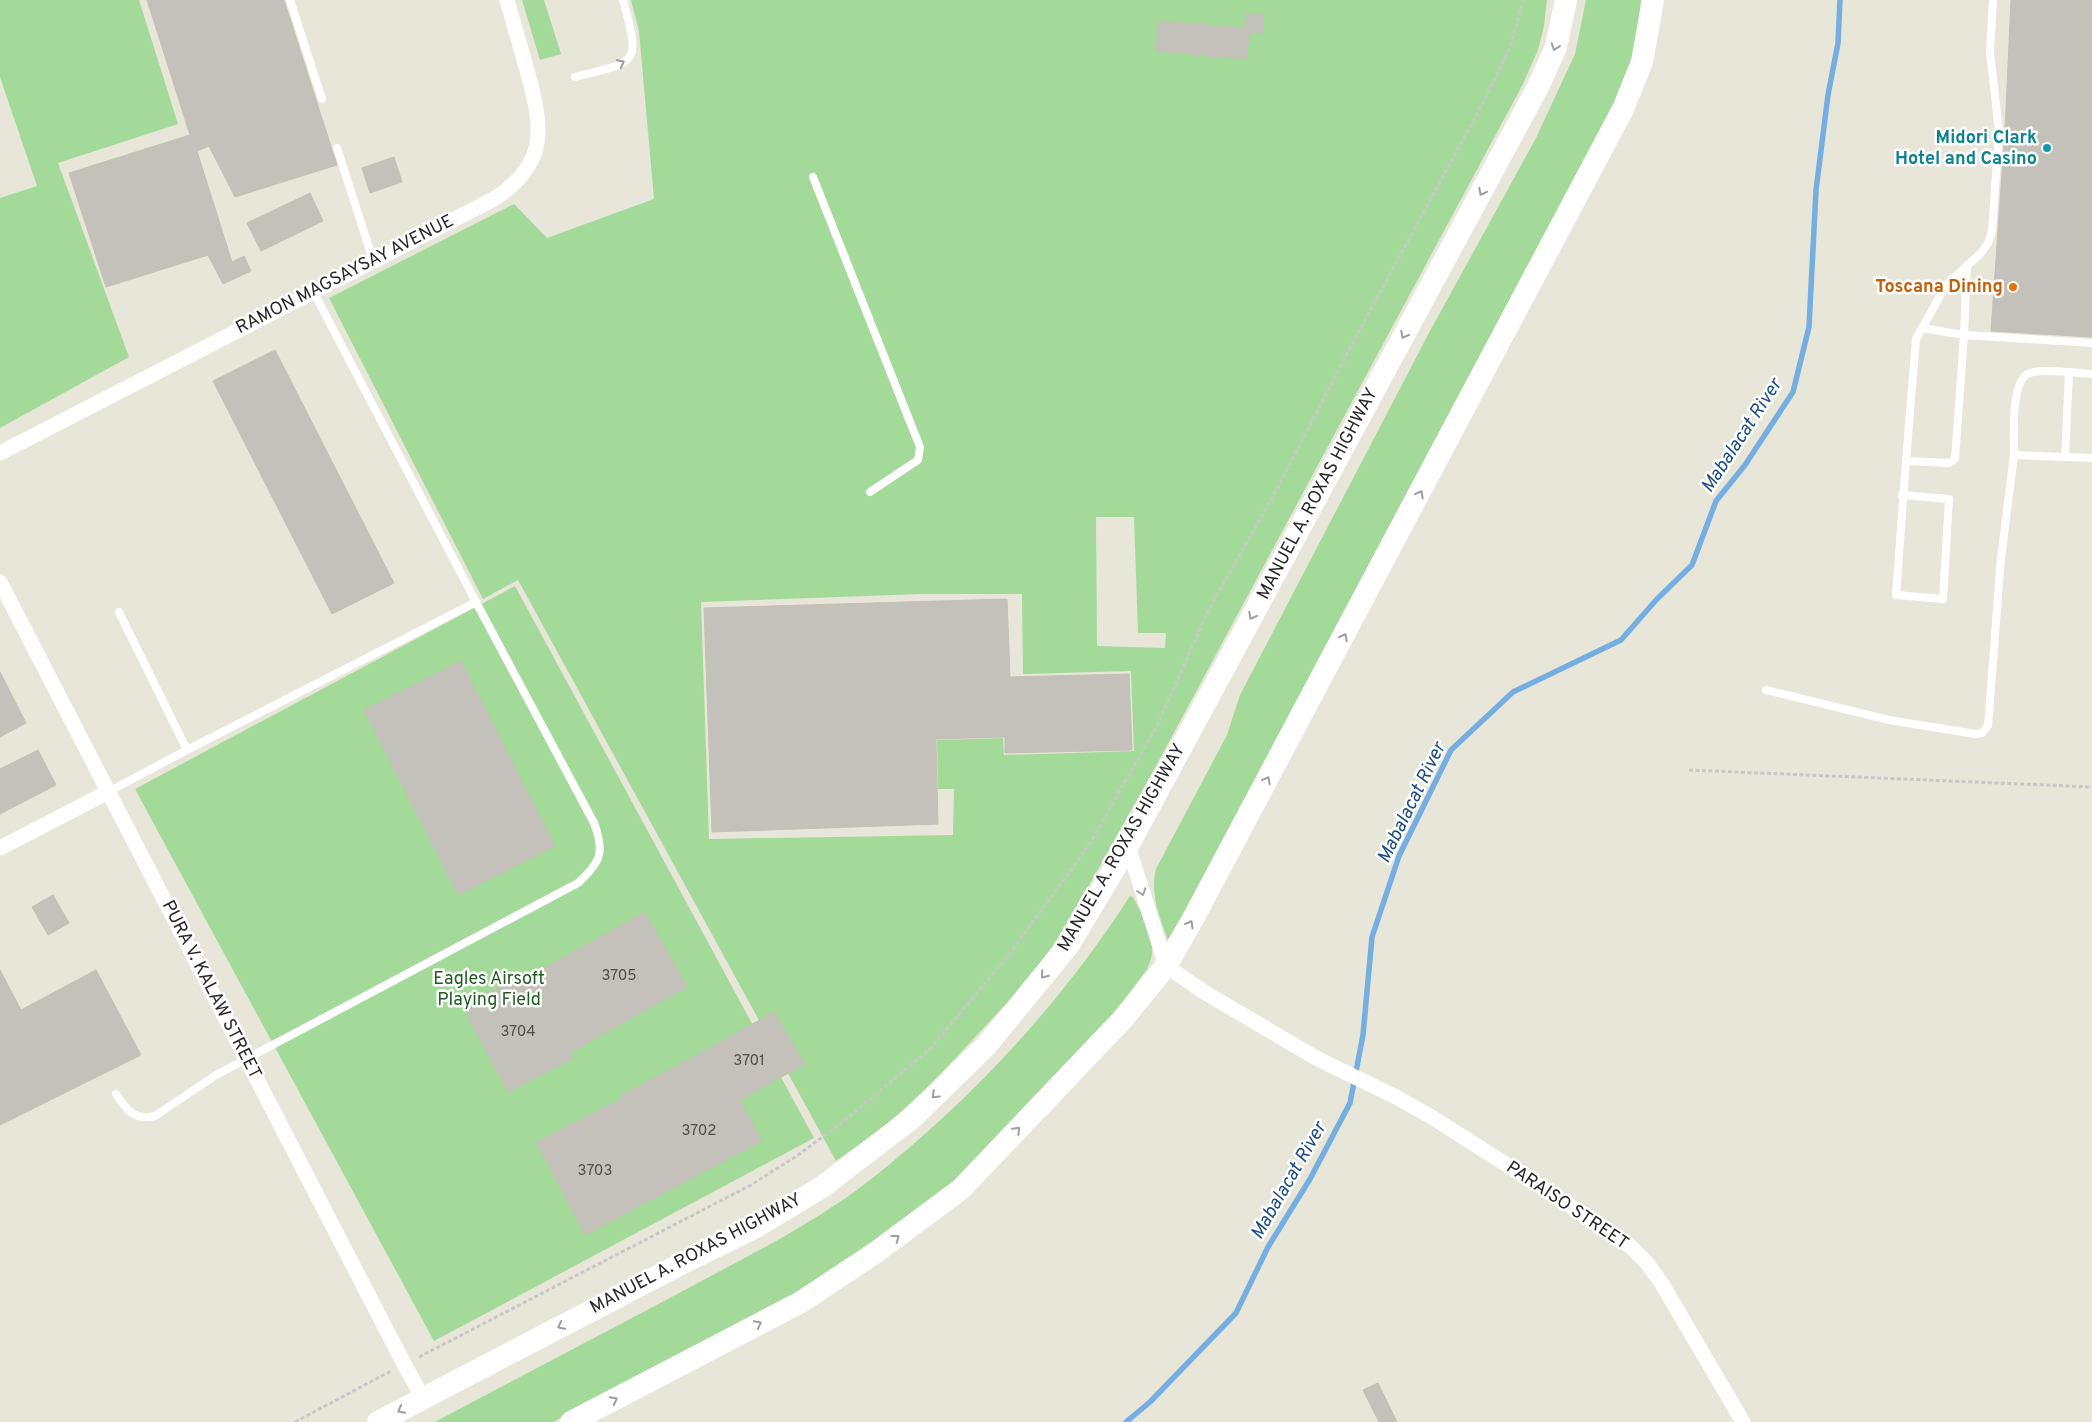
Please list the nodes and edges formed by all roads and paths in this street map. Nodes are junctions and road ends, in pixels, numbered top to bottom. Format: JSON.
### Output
{"nodes":[{"id":1,"x":290,"y":0,"type":"edge"},
{"id":2,"x":507,"y":0,"type":"edge"},
{"id":3,"x":623,"y":0,"type":"edge"},
{"id":4,"x":1522,"y":0,"type":"edge"},
{"id":5,"x":1566,"y":0,"type":"edge"},
{"id":6,"x":1653,"y":0,"type":"edge"},
{"id":7,"x":1993,"y":0,"type":"edge"},
{"id":8,"x":575,"y":77,"type":"dead end"},
{"id":9,"x":322,"y":99,"type":"dead end"},
{"id":10,"x":337,"y":148,"type":"dead end"},
{"id":11,"x":813,"y":177,"type":"dead end"},
{"id":12,"x":373,"y":260,"type":"junction"},
{"id":13,"x":1967,"y":265,"type":"junction"},
{"id":14,"x":313,"y":290,"type":"junction"},
{"id":15,"x":1922,"y":328,"type":"junction"},
{"id":16,"x":1964,"y":335,"type":"junction"},
{"id":17,"x":2092,"y":343,"type":"edge"},
{"id":18,"x":2068,"y":373,"type":"junction"},
{"id":19,"x":2092,"y":374,"type":"edge"},
{"id":20,"x":0,"y":453,"type":"edge"},
{"id":21,"x":2014,"y":455,"type":"junction"},
{"id":22,"x":2064,"y":457,"type":"junction"},
{"id":23,"x":2092,"y":458,"type":"edge"},
{"id":24,"x":1906,"y":461,"type":"junction"},
{"id":25,"x":870,"y":492,"type":"dead end"},
{"id":26,"x":1902,"y":495,"type":"junction"},
{"id":27,"x":0,"y":582,"type":"edge"},
{"id":28,"x":476,"y":602,"type":"junction"},
{"id":29,"x":119,"y":612,"type":"dead end"},
{"id":30,"x":1766,"y":690,"type":"dead end"},
{"id":31,"x":187,"y":750,"type":"junction"},
{"id":32,"x":1689,"y":770,"type":"dead end"},
{"id":33,"x":2092,"y":788,"type":"edge"},
{"id":34,"x":108,"y":792,"type":"junction"},
{"id":35,"x":1128,"y":846,"type":"junction"},
{"id":36,"x":0,"y":848,"type":"edge"},
{"id":37,"x":1166,"y":966,"type":"junction"},
{"id":38,"x":247,"y":1059,"type":"junction"},
{"id":39,"x":116,"y":1094,"type":"dead end"},
{"id":40,"x":404,"y":1364,"type":"junction"},
{"id":41,"x":423,"y":1398,"type":"junction"},
{"id":42,"x":295,"y":1422,"type":"edge"},
{"id":43,"x":378,"y":1422,"type":"edge"},
{"id":44,"x":571,"y":1422,"type":"edge"},
{"id":45,"x":1743,"y":1422,"type":"edge"}],
"edges":[{"from":1,"to":9,"type":"lane"},
{"from":2,"to":12,"type":"street","name":"RAMON MAGSAYSAY AVENUE"},
{"from":8,"to":3,"type":"lane","one_way":true},
{"from":4,"to":40,"type":"path"},
{"from":5,"to":35,"type":"main road","name":"MANUEL A. ROXAS HIGHWAY","one_way":true},
{"from":37,"to":6,"type":"main road","one_way":true},
{"from":7,"to":13,"type":"lane"},
{"from":10,"to":12,"type":"lane"},
{"from":11,"to":25,"type":"lane"},
{"from":12,"to":14,"type":"street","name":"RAMON MAGSAYSAY AVENUE"},
{"from":13,"to":15,"type":"lane"},
{"from":13,"to":16,"type":"lane"},
{"from":14,"to":20,"type":"street","name":"RAMON MAGSAYSAY AVENUE"},
{"from":14,"to":28,"type":"lane"},
{"from":15,"to":16,"type":"lane"},
{"from":15,"to":24,"type":"lane"},
{"from":16,"to":17,"type":"lane"},
{"from":16,"to":24,"type":"lane"},
{"from":18,"to":19,"type":"lane"},
{"from":18,"to":21,"type":"lane"},
{"from":18,"to":22,"type":"lane"},
{"from":21,"to":22,"type":"lane"},
{"from":21,"to":30,"type":"lane"},
{"from":22,"to":23,"type":"lane"},
{"from":24,"to":26,"type":"lane"},
{"from":26,"to":26,"type":"lane"},
{"from":27,"to":34,"type":"street","name":"PURA V. KALAW STREET"},
{"from":28,"to":31,"type":"lane"},
{"from":28,"to":38,"type":"lane"},
{"from":29,"to":31,"type":"lane"},
{"from":31,"to":34,"type":"lane"},
{"from":32,"to":33,"type":"path"},
{"from":34,"to":36,"type":"street"},
{"from":34,"to":38,"type":"street","name":"PURA V. KALAW STREET"},
{"from":35,"to":37,"type":"street","one_way":true},
{"from":35,"to":41,"type":"main road","name":"MANUEL A. ROXAS HIGHWAY","one_way":true},
{"from":44,"to":37,"type":"main road","one_way":true},
{"from":37,"to":45,"type":"street","name":"PARAISO STREET"},
{"from":38,"to":39,"type":"lane"},
{"from":38,"to":40,"type":"street","name":"PURA V. KALAW STREET"},
{"from":40,"to":41,"type":"street","name":"PURA V. KALAW STREET"},
{"from":40,"to":42,"type":"path"},
{"from":41,"to":43,"type":"main road","name":"MANUEL A. ROXAS HIGHWAY","one_way":true}]}
